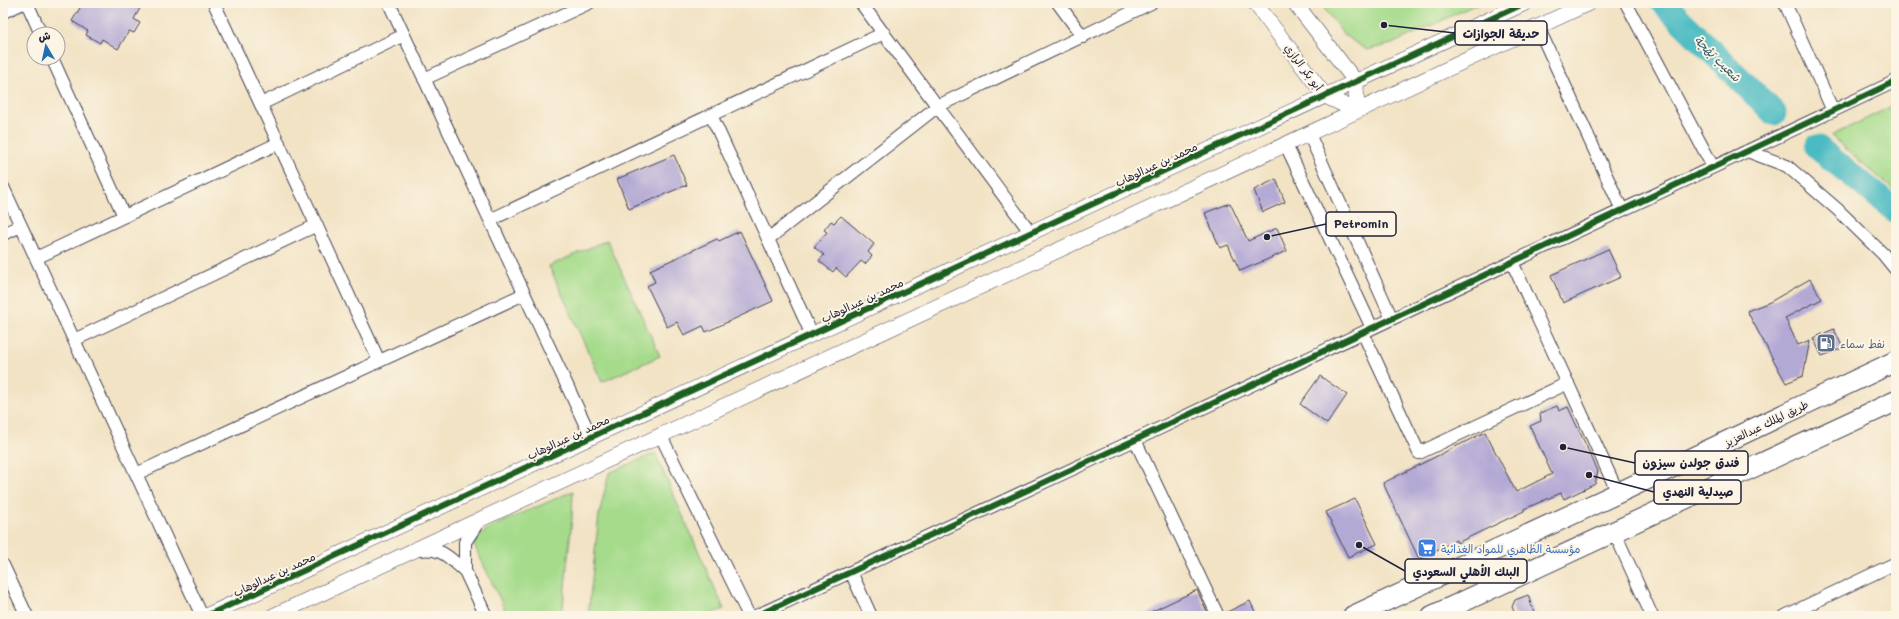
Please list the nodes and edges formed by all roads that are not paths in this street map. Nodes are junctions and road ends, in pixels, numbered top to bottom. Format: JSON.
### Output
{"nodes":[{"id":1,"x":22,"y":3,"type":"edge"},
{"id":2,"x":27,"y":3,"type":"edge"},
{"id":3,"x":214,"y":3,"type":"edge"},
{"id":4,"x":388,"y":3,"type":"edge"},
{"id":5,"x":589,"y":3,"type":"edge"},
{"id":6,"x":862,"y":3,"type":"edge"},
{"id":7,"x":1058,"y":3,"type":"edge"},
{"id":8,"x":1151,"y":3,"type":"edge"},
{"id":9,"x":1255,"y":3,"type":"edge"},
{"id":10,"x":1295,"y":3,"type":"edge"},
{"id":11,"x":1526,"y":3,"type":"edge"},
{"id":12,"x":1589,"y":3,"type":"edge"},
{"id":13,"x":1626,"y":3,"type":"edge"},
{"id":14,"x":1785,"y":3,"type":"edge"},
{"id":15,"x":565,"y":8,"type":"edge"},
{"id":16,"x":3,"y":12,"type":"edge"},
{"id":17,"x":37,"y":26,"type":"edge"},
{"id":18,"x":1538,"y":27,"type":"junction"},
{"id":19,"x":884,"y":33,"type":"junction"},
{"id":20,"x":404,"y":35,"type":"junction"},
{"id":21,"x":1083,"y":37,"type":"junction"},
{"id":22,"x":56,"y":66,"type":"edge"},
{"id":23,"x":424,"y":79,"type":"junction"},
{"id":24,"x":1896,"y":81,"type":"edge"},
{"id":25,"x":1356,"y":82,"type":"junction"},
{"id":26,"x":1325,"y":96,"type":"junction"},
{"id":27,"x":261,"y":104,"type":"junction"},
{"id":28,"x":938,"y":106,"type":"junction"},
{"id":29,"x":1357,"y":111,"type":"junction"},
{"id":30,"x":1833,"y":111,"type":"junction"},
{"id":31,"x":711,"y":115,"type":"junction"},
{"id":32,"x":1309,"y":134,"type":"junction"},
{"id":33,"x":279,"y":143,"type":"junction"},
{"id":34,"x":1286,"y":145,"type":"junction"},
{"id":35,"x":1747,"y":151,"type":"junction"},
{"id":36,"x":1713,"y":167,"type":"junction"},
{"id":37,"x":3,"y":187,"type":"edge"},
{"id":38,"x":1622,"y":210,"type":"junction"},
{"id":39,"x":124,"y":216,"type":"junction"},
{"id":40,"x":490,"y":220,"type":"junction"},
{"id":41,"x":317,"y":225,"type":"junction"},
{"id":42,"x":21,"y":226,"type":"junction"},
{"id":43,"x":1031,"y":233,"type":"junction"},
{"id":44,"x":3,"y":234,"type":"edge"},
{"id":45,"x":768,"y":239,"type":"junction"},
{"id":46,"x":36,"y":258,"type":"junction"},
{"id":47,"x":1512,"y":262,"type":"junction"},
{"id":48,"x":1896,"y":270,"type":"edge"},
{"id":49,"x":524,"y":294,"type":"junction"},
{"id":50,"x":1392,"y":319,"type":"junction"},
{"id":51,"x":1367,"y":330,"type":"junction"},
{"id":52,"x":812,"y":335,"type":"junction"},
{"id":53,"x":74,"y":340,"type":"junction"},
{"id":54,"x":1896,"y":360,"type":"edge"},
{"id":55,"x":379,"y":361,"type":"junction"},
{"id":56,"x":1568,"y":383,"type":"junction"},
{"id":57,"x":1896,"y":401,"type":"edge"},
{"id":58,"x":661,"y":436,"type":"junction"},
{"id":59,"x":591,"y":437,"type":"junction"},
{"id":60,"x":1135,"y":440,"type":"junction"},
{"id":61,"x":136,"y":474,"type":"junction"},
{"id":62,"x":1618,"y":493,"type":"junction"},
{"id":63,"x":479,"y":521,"type":"junction"},
{"id":64,"x":1614,"y":531,"type":"junction"},
{"id":65,"x":416,"y":551,"type":"junction"},
{"id":66,"x":1896,"y":563,"type":"edge"},
{"id":67,"x":3,"y":565,"type":"edge"},
{"id":68,"x":465,"y":571,"type":"junction"},
{"id":69,"x":851,"y":572,"type":"junction"},
{"id":70,"x":1809,"y":611,"type":"edge"},
{"id":71,"x":27,"y":616,"type":"edge"},
{"id":72,"x":202,"y":616,"type":"edge"},
{"id":73,"x":206,"y":616,"type":"edge"},
{"id":74,"x":273,"y":616,"type":"edge"},
{"id":75,"x":486,"y":616,"type":"edge"},
{"id":76,"x":748,"y":616,"type":"edge"},
{"id":77,"x":756,"y":616,"type":"edge"},
{"id":78,"x":871,"y":616,"type":"edge"},
{"id":79,"x":1218,"y":616,"type":"edge"},
{"id":80,"x":1353,"y":616,"type":"edge"},
{"id":81,"x":1432,"y":616,"type":"edge"},
{"id":82,"x":1652,"y":616,"type":"edge"},
{"id":83,"x":1786,"y":616,"type":"edge"}],
"edges":[{"from":1,"to":16,"type":"street"},
{"from":2,"to":17,"type":"street"},
{"from":3,"to":27,"type":"street"},
{"from":4,"to":20,"type":"street"},
{"from":5,"to":15,"type":"street"},
{"from":6,"to":19,"type":"street"},
{"from":7,"to":21,"type":"street"},
{"from":8,"to":21,"type":"street"},
{"from":9,"to":26,"type":"street","name":"أبو بكر الرازي"},
{"from":10,"to":25,"type":"street"},
{"from":11,"to":25,"type":"street","name":"محمد بن عبدالوهاب"},
{"from":12,"to":18,"type":"street"},
{"from":13,"to":36,"type":"street"},
{"from":14,"to":30,"type":"street"},
{"from":15,"to":23,"type":"street"},
{"from":18,"to":29,"type":"street"},
{"from":18,"to":38,"type":"street"},
{"from":19,"to":28,"type":"street"},
{"from":19,"to":31,"type":"street"},
{"from":20,"to":23,"type":"street"},
{"from":20,"to":27,"type":"street"},
{"from":21,"to":28,"type":"street"},
{"from":22,"to":39,"type":"street"},
{"from":23,"to":40,"type":"street"},
{"from":24,"to":30,"type":"street"},
{"from":25,"to":26,"type":"street","name":"محمد بن عبدالوهاب"},
{"from":25,"to":29,"type":"street"},
{"from":26,"to":29,"type":"street","name":"أبو بكر الرازي"},
{"from":26,"to":43,"type":"street","name":"محمد بن عبدالوهاب"},
{"from":27,"to":33,"type":"street"},
{"from":28,"to":43,"type":"street"},
{"from":28,"to":45,"type":"street"},
{"from":29,"to":32,"type":"street"},
{"from":30,"to":35,"type":"street"},
{"from":31,"to":40,"type":"street"},
{"from":31,"to":45,"type":"street"},
{"from":32,"to":34,"type":"street"},
{"from":32,"to":50,"type":"street"},
{"from":33,"to":39,"type":"street"},
{"from":33,"to":41,"type":"street"},
{"from":34,"to":51,"type":"street"},
{"from":34,"to":58,"type":"street"},
{"from":35,"to":36,"type":"street"},
{"from":35,"to":48,"type":"street"},
{"from":36,"to":38,"type":"street"},
{"from":37,"to":42,"type":"street"},
{"from":38,"to":47,"type":"street"},
{"from":39,"to":46,"type":"street"},
{"from":40,"to":49,"type":"street"},
{"from":41,"to":53,"type":"street"},
{"from":41,"to":55,"type":"street"},
{"from":42,"to":44,"type":"street"},
{"from":42,"to":46,"type":"street"},
{"from":43,"to":52,"type":"street","name":"محمد بن عبدالوهاب"},
{"from":45,"to":52,"type":"street"},
{"from":46,"to":53,"type":"street"},
{"from":47,"to":50,"type":"street"},
{"from":47,"to":56,"type":"street"},
{"from":49,"to":55,"type":"street"},
{"from":49,"to":59,"type":"street"},
{"from":50,"to":51,"type":"street"},
{"from":51,"to":56,"type":"street"},
{"from":51,"to":60,"type":"street"},
{"from":52,"to":59,"type":"street","name":"محمد بن عبدالوهاب"},
{"from":53,"to":61,"type":"street"},
{"from":54,"to":62,"type":"highway","name":"طريق الملك عبدالعزيز"},
{"from":55,"to":61,"type":"street"},
{"from":56,"to":62,"type":"street"},
{"from":57,"to":64,"type":"highway"},
{"from":58,"to":63,"type":"street"},
{"from":58,"to":76,"type":"street"},
{"from":59,"to":73,"type":"street","name":"محمد بن عبدالوهاب"},
{"from":60,"to":69,"type":"street"},
{"from":60,"to":79,"type":"street"},
{"from":61,"to":72,"type":"street"},
{"from":62,"to":80,"type":"highway","name":"طريق الملك عبدالعزيز"},
{"from":63,"to":65,"type":"street"},
{"from":63,"to":68,"type":"street"},
{"from":64,"to":81,"type":"highway"},
{"from":64,"to":82,"type":"street"},
{"from":65,"to":68,"type":"street"},
{"from":65,"to":74,"type":"street"},
{"from":66,"to":70,"type":"street"},
{"from":67,"to":71,"type":"street"},
{"from":68,"to":75,"type":"street"},
{"from":69,"to":77,"type":"street"},
{"from":69,"to":78,"type":"street"},
{"from":70,"to":83,"type":"street"}]}
